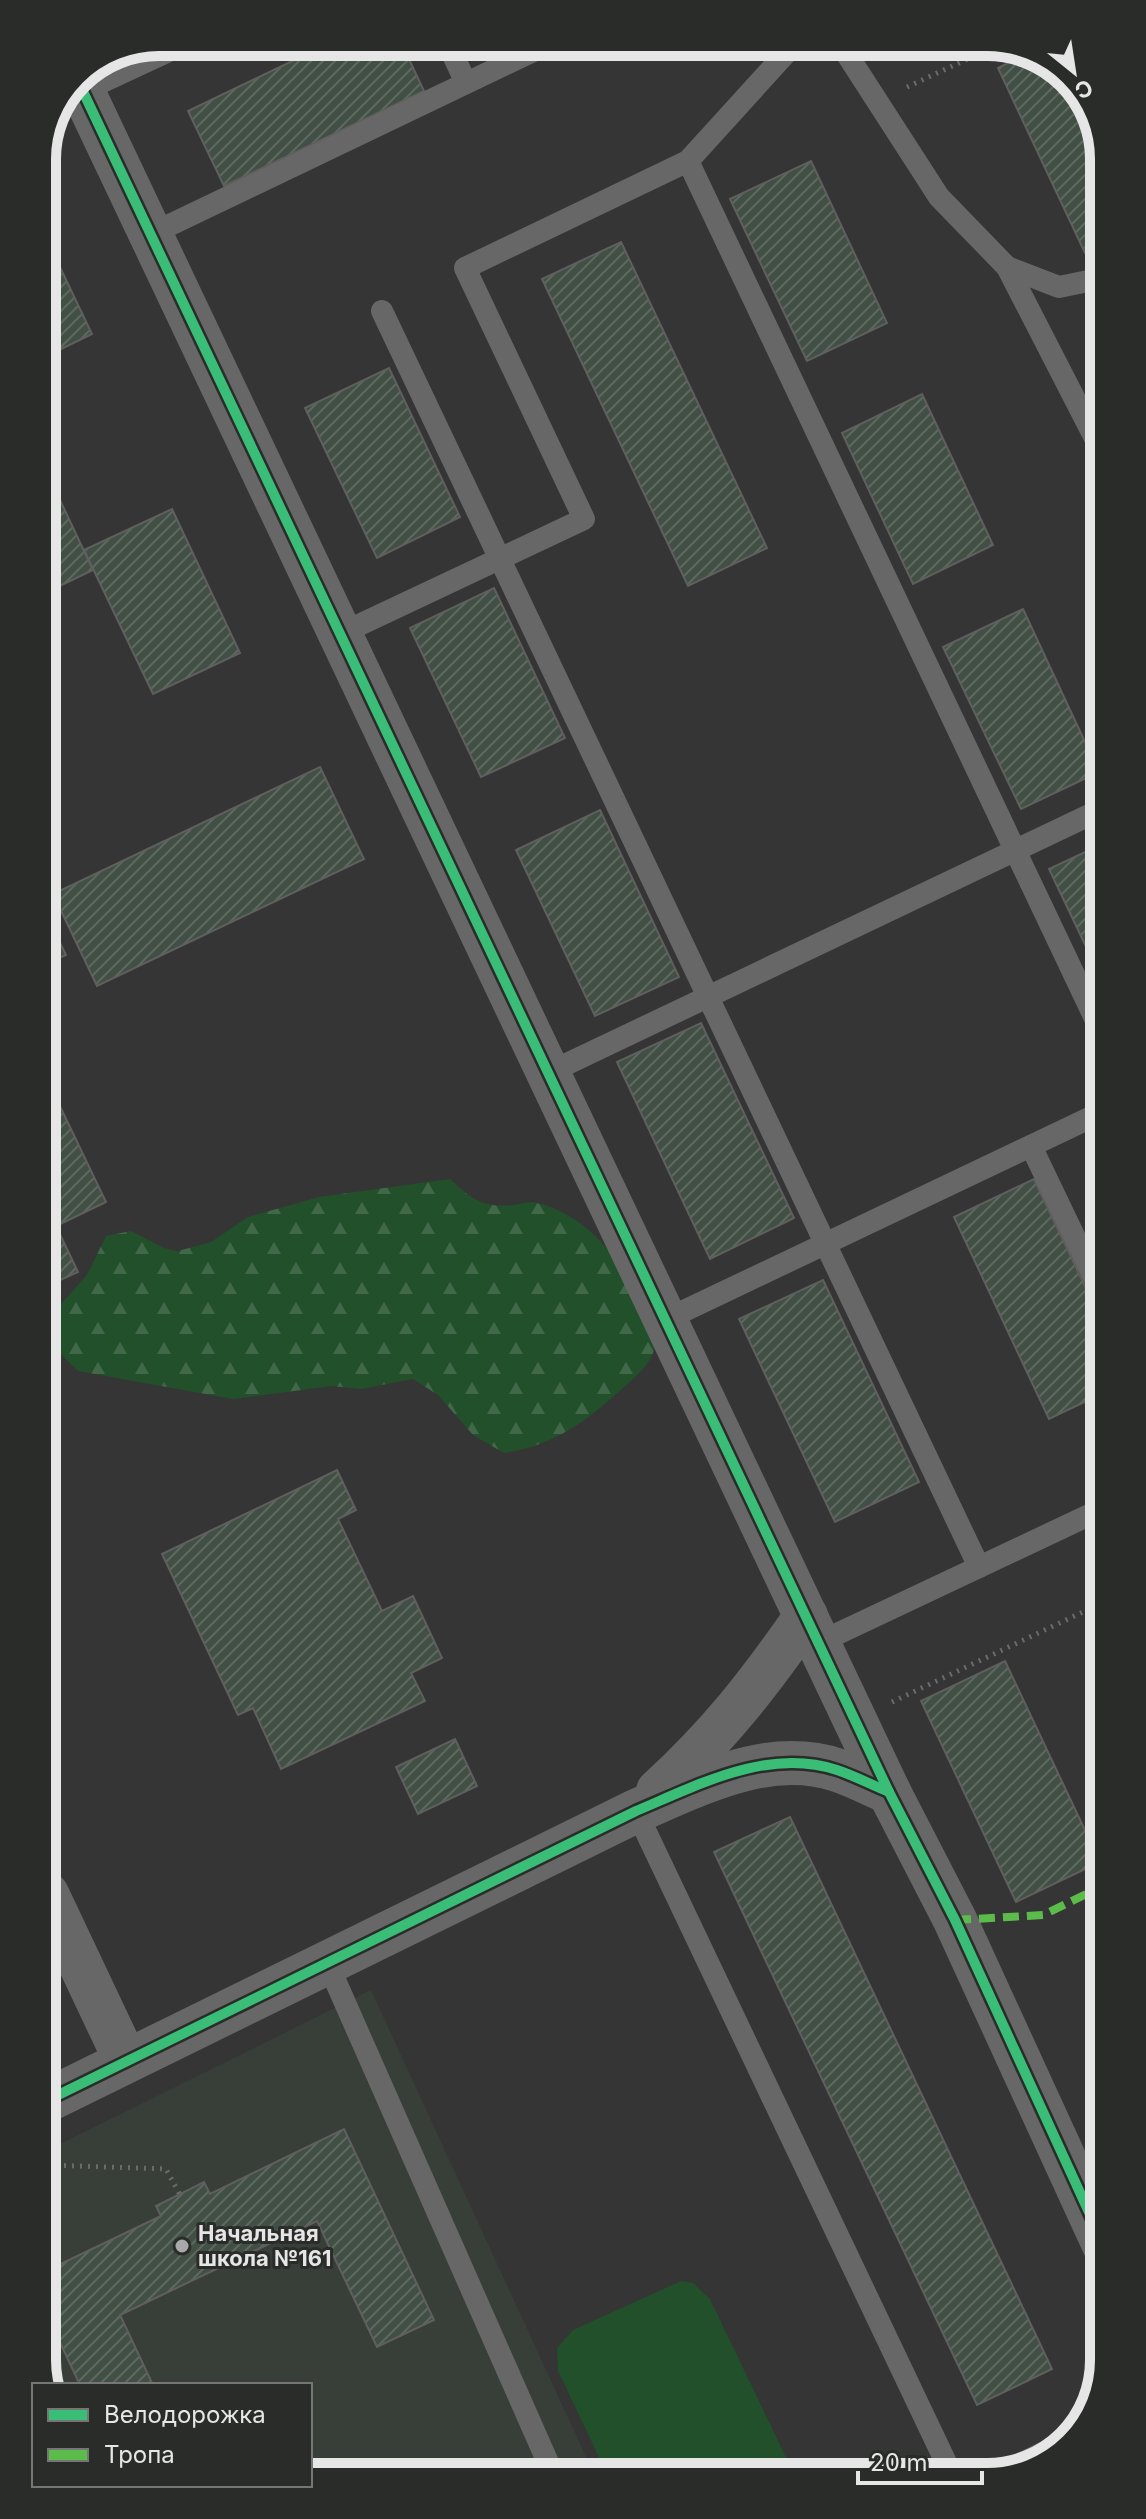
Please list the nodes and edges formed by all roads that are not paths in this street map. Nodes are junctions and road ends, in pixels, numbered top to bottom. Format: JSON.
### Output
{"nodes":[{"id":1,"x":453,"y":56,"type":"edge"},
{"id":2,"x":523,"y":56,"type":"edge"},
{"id":3,"x":783,"y":56,"type":"edge"},
{"id":4,"x":848,"y":56,"type":"edge"},
{"id":5,"x":466,"y":83,"type":"junction"},
{"id":6,"x":81,"y":92,"type":"edge"},
{"id":7,"x":688,"y":161,"type":"junction"},
{"id":8,"x":151,"y":234,"type":"junction"},
{"id":9,"x":1007,"y":267,"type":"junction"},
{"id":10,"x":1090,"y":281,"type":"edge"},
{"id":11,"x":382,"y":311,"type":"dead end"},
{"id":12,"x":1090,"y":428,"type":"edge"},
{"id":13,"x":500,"y":558,"type":"junction"},
{"id":14,"x":340,"y":634,"type":"junction"},
{"id":15,"x":1090,"y":815,"type":"edge"},
{"id":16,"x":1016,"y":851,"type":"junction"},
{"id":17,"x":708,"y":996,"type":"junction"},
{"id":18,"x":1090,"y":1008,"type":"edge"},
{"id":19,"x":548,"y":1073,"type":"junction"},
{"id":20,"x":1090,"y":1118,"type":"edge"},
{"id":21,"x":1031,"y":1146,"type":"junction"},
{"id":22,"x":825,"y":1243,"type":"junction"},
{"id":23,"x":1090,"y":1269,"type":"edge"},
{"id":24,"x":665,"y":1320,"type":"junction"},
{"id":25,"x":1090,"y":1515,"type":"edge"},
{"id":26,"x":979,"y":1567,"type":"junction"},
{"id":27,"x":812,"y":1630,"type":"junction"},
{"id":28,"x":889,"y":1792,"type":"junction"},
{"id":29,"x":636,"y":1811,"type":"junction"},
{"id":30,"x":56,"y":1913,"type":"edge"},
{"id":31,"x":327,"y":1962,"type":"junction"},
{"id":32,"x":126,"y":2061,"type":"junction"},
{"id":33,"x":56,"y":2096,"type":"edge"},
{"id":34,"x":1090,"y":2214,"type":"edge"},
{"id":35,"x":548,"y":2463,"type":"edge"},
{"id":36,"x":946,"y":2463,"type":"edge"}],
"edges":[{"from":1,"to":5,"type":"lane"},
{"from":2,"to":5,"type":"lane"},
{"from":3,"to":7,"type":"lane"},
{"from":4,"to":9,"type":"lane"},
{"from":5,"to":8,"type":"lane"},
{"from":6,"to":8,"type":"street"},
{"from":7,"to":13,"type":"lane"},
{"from":7,"to":16,"type":"lane"},
{"from":8,"to":14,"type":"street"},
{"from":9,"to":10,"type":"lane"},
{"from":9,"to":12,"type":"lane"},
{"from":11,"to":13,"type":"lane"},
{"from":13,"to":14,"type":"lane"},
{"from":13,"to":17,"type":"lane"},
{"from":14,"to":19,"type":"street"},
{"from":15,"to":16,"type":"lane"},
{"from":16,"to":17,"type":"lane"},
{"from":16,"to":18,"type":"lane"},
{"from":17,"to":19,"type":"lane"},
{"from":17,"to":22,"type":"lane"},
{"from":19,"to":24,"type":"street"},
{"from":20,"to":21,"type":"lane"},
{"from":21,"to":22,"type":"lane"},
{"from":21,"to":23,"type":"lane"},
{"from":22,"to":24,"type":"lane"},
{"from":22,"to":26,"type":"lane"},
{"from":24,"to":27,"type":"street"},
{"from":25,"to":26,"type":"lane"},
{"from":26,"to":27,"type":"lane"},
{"from":27,"to":28,"type":"street"},
{"from":27,"to":29,"type":"street"},
{"from":28,"to":29,"type":"street"},
{"from":28,"to":34,"type":"street"},
{"from":29,"to":31,"type":"street"},
{"from":29,"to":36,"type":"lane"},
{"from":30,"to":32,"type":"street"},
{"from":31,"to":32,"type":"street"},
{"from":31,"to":35,"type":"lane"},
{"from":32,"to":33,"type":"street"}]}
